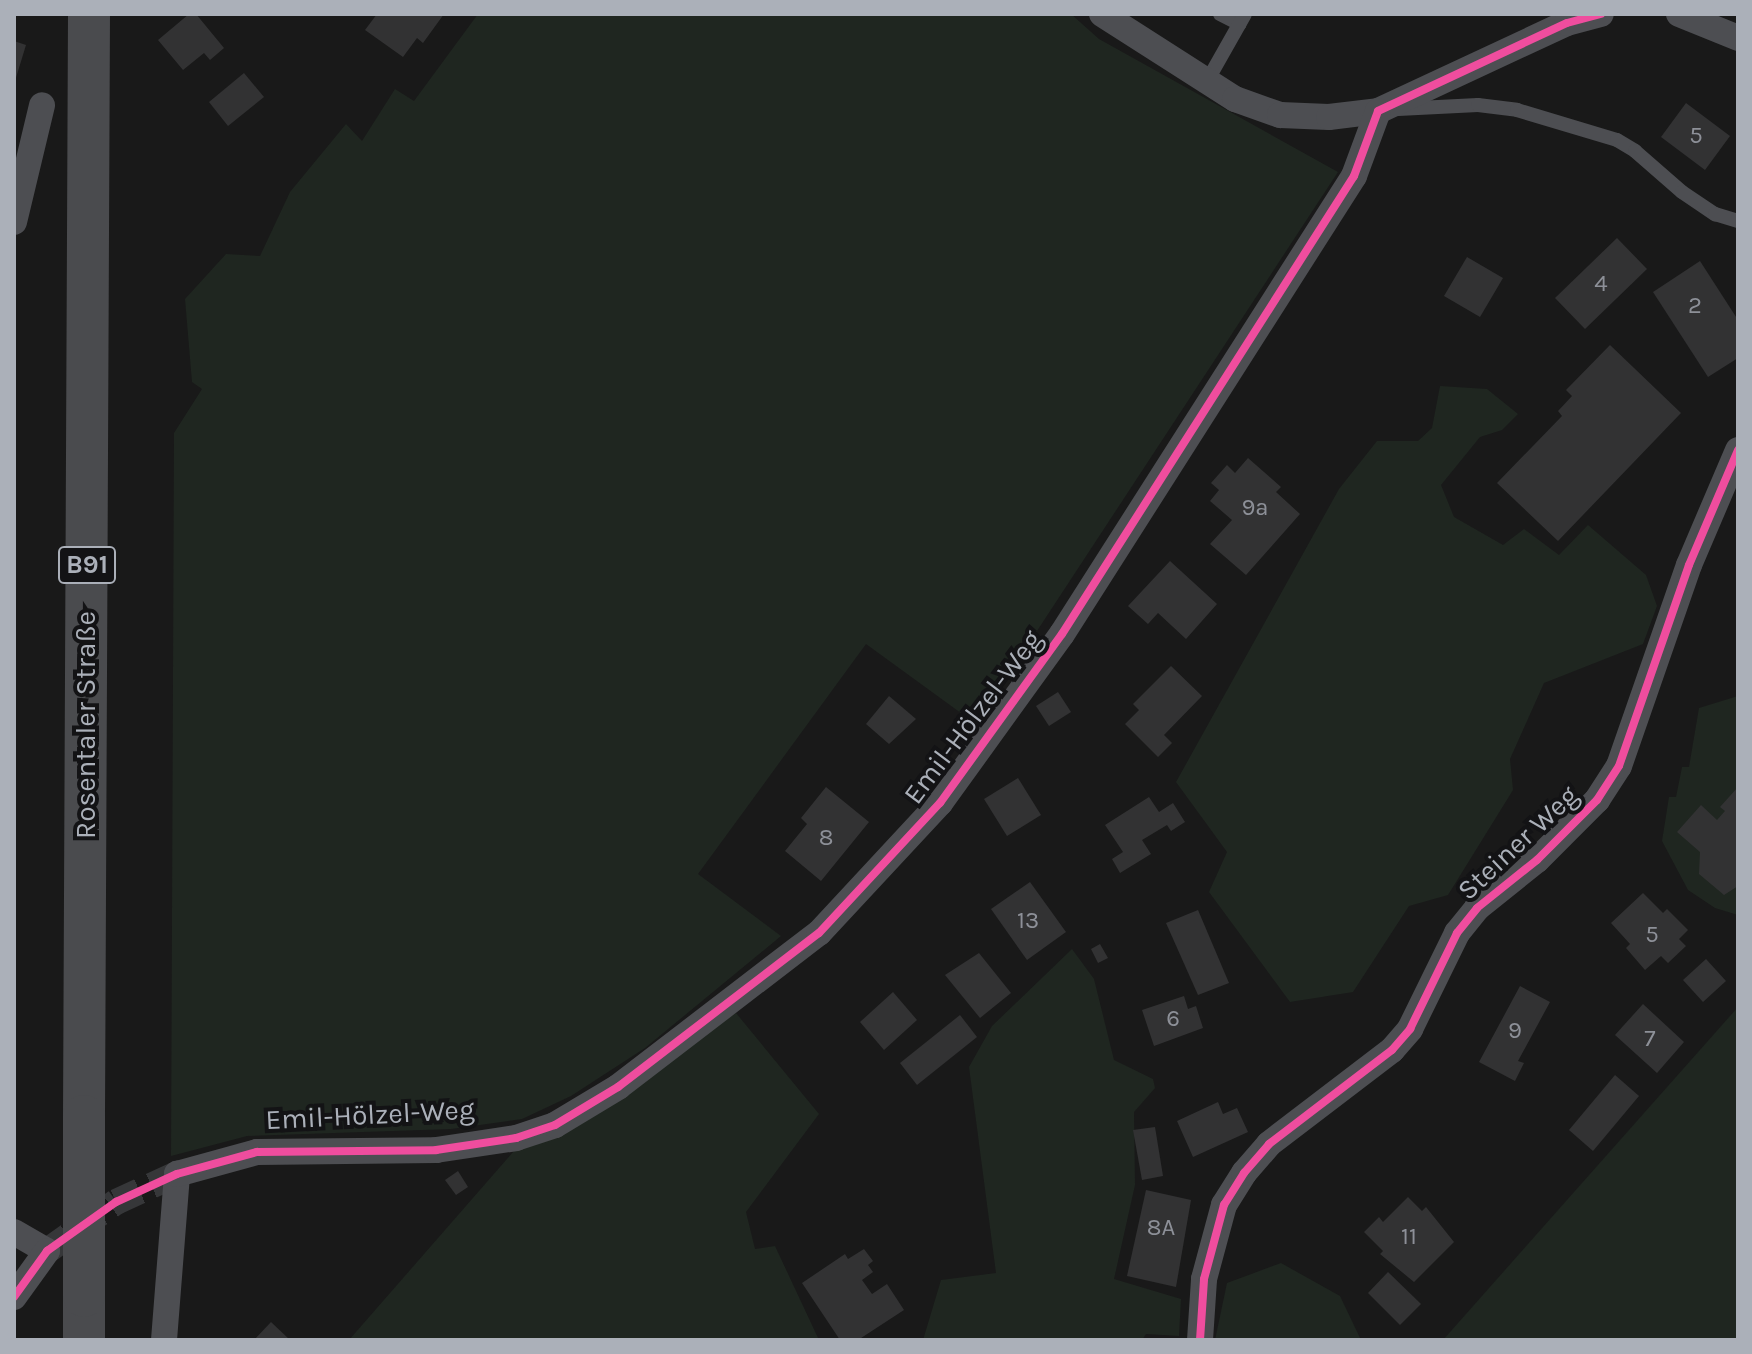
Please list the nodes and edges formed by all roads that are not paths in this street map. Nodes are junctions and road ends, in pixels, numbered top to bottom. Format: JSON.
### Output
{"nodes":[{"id":1,"x":89,"y":14,"type":"edge"},
{"id":2,"x":1102,"y":14,"type":"edge"},
{"id":3,"x":1220,"y":14,"type":"edge"},
{"id":4,"x":1601,"y":14,"type":"edge"},
{"id":5,"x":1679,"y":14,"type":"edge"},
{"id":6,"x":1242,"y":19,"type":"edge"},
{"id":7,"x":1738,"y":38,"type":"edge"},
{"id":8,"x":1206,"y":83,"type":"junction"},
{"id":9,"x":42,"y":105,"type":"dead end"},
{"id":10,"x":1378,"y":111,"type":"junction"},
{"id":11,"x":1738,"y":221,"type":"edge"},
{"id":12,"x":14,"y":222,"type":"edge"},
{"id":13,"x":1738,"y":450,"type":"edge"},
{"id":14,"x":14,"y":1232,"type":"edge"},
{"id":15,"x":14,"y":1297,"type":"edge"},
{"id":16,"x":84,"y":1340,"type":"edge"},
{"id":17,"x":164,"y":1340,"type":"edge"},
{"id":18,"x":1200,"y":1340,"type":"edge"}],
"edges":[{"from":1,"to":16,"type":"main road","name":"Rosentaler Straße","number":"B91","bridge":true},
{"from":2,"to":8,"type":"street"},
{"from":3,"to":6,"type":"lane"},
{"from":4,"to":10,"type":"street"},
{"from":5,"to":7,"type":"street"},
{"from":6,"to":8,"type":"lane"},
{"from":8,"to":10,"type":"street"},
{"from":9,"to":12,"type":"street"},
{"from":10,"to":11,"type":"lane"},
{"from":10,"to":17,"type":"street","name":"Emil-Hölzel-Weg"},
{"from":13,"to":18,"type":"street","name":"Steiner Weg"},
{"from":14,"to":15,"type":"street"}]}
